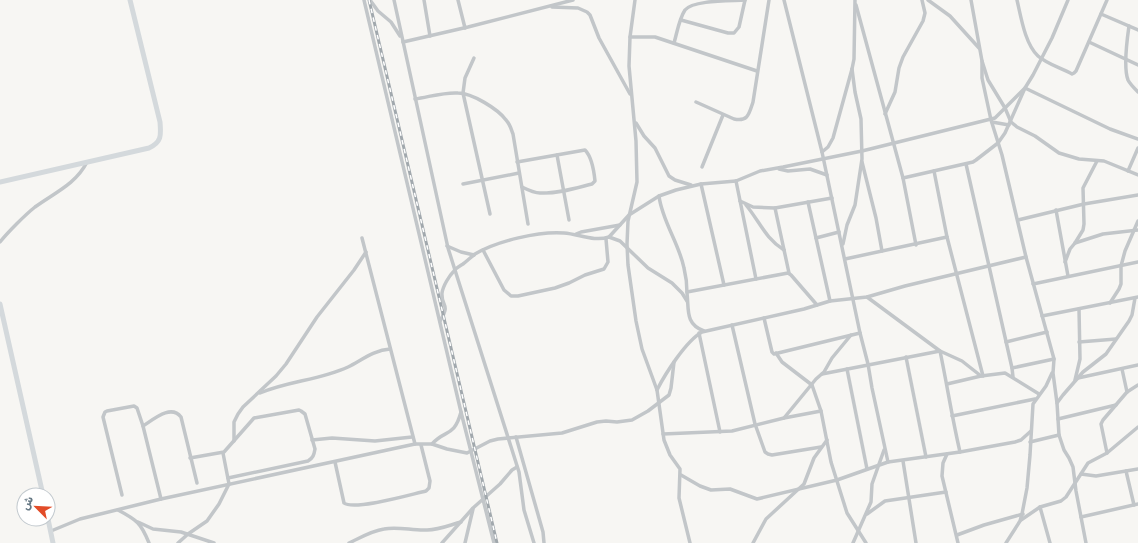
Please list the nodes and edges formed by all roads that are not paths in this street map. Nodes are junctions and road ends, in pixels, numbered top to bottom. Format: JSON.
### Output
{"nodes":[{"id":1,"x":130,"y":0,"type":"edge"},
{"id":2,"x":364,"y":0,"type":"edge"},
{"id":3,"x":370,"y":0,"type":"edge"},
{"id":4,"x":394,"y":0,"type":"edge"},
{"id":5,"x":424,"y":0,"type":"edge"},
{"id":6,"x":458,"y":0,"type":"edge"},
{"id":7,"x":573,"y":0,"type":"edge"},
{"id":8,"x":635,"y":0,"type":"edge"},
{"id":9,"x":745,"y":0,"type":"edge"},
{"id":10,"x":769,"y":0,"type":"edge"},
{"id":11,"x":784,"y":0,"type":"edge"},
{"id":12,"x":855,"y":0,"type":"edge"},
{"id":13,"x":922,"y":0,"type":"edge"},
{"id":14,"x":928,"y":0,"type":"edge"},
{"id":15,"x":971,"y":0,"type":"edge"},
{"id":16,"x":1017,"y":0,"type":"edge"},
{"id":17,"x":1068,"y":0,"type":"edge"},
{"id":18,"x":1107,"y":0,"type":"edge"},
{"id":19,"x":856,"y":5,"type":"junction"},
{"id":20,"x":548,"y":7,"type":"junction"},
{"id":21,"x":1101,"y":14,"type":"junction"},
{"id":22,"x":681,"y":20,"type":"junction"},
{"id":23,"x":1129,"y":26,"type":"junction"},
{"id":24,"x":464,"y":28,"type":"junction"},
{"id":25,"x":1138,"y":30,"type":"edge"},
{"id":26,"x":430,"y":36,"type":"junction"},
{"id":27,"x":630,"y":37,"type":"junction"},
{"id":28,"x":402,"y":40,"type":"junction"},
{"id":29,"x":1089,"y":42,"type":"junction"},
{"id":30,"x":674,"y":43,"type":"junction"},
{"id":31,"x":980,"y":49,"type":"junction"},
{"id":32,"x":474,"y":58,"type":"dead end"},
{"id":33,"x":1042,"y":59,"type":"junction"},
{"id":34,"x":1126,"y":60,"type":"junction"},
{"id":35,"x":982,"y":61,"type":"junction"},
{"id":36,"x":1138,"y":65,"type":"edge"},
{"id":37,"x":852,"y":69,"type":"junction"},
{"id":38,"x":758,"y":71,"type":"junction"},
{"id":39,"x":1025,"y":88,"type":"junction"},
{"id":40,"x":1138,"y":92,"type":"edge"},
{"id":41,"x":463,"y":93,"type":"junction"},
{"id":42,"x":631,"y":96,"type":"junction"},
{"id":43,"x":415,"y":99,"type":"junction"},
{"id":44,"x":696,"y":102,"type":"dead end"},
{"id":45,"x":1005,"y":108,"type":"junction"},
{"id":46,"x":886,"y":114,"type":"junction"},
{"id":47,"x":723,"y":115,"type":"junction"},
{"id":48,"x":634,"y":120,"type":"junction"},
{"id":49,"x":991,"y":121,"type":"junction"},
{"id":50,"x":1010,"y":124,"type":"junction"},
{"id":51,"x":1138,"y":140,"type":"edge"},
{"id":52,"x":998,"y":143,"type":"junction"},
{"id":53,"x":893,"y":144,"type":"junction"},
{"id":54,"x":1138,"y":148,"type":"edge"},
{"id":55,"x":822,"y":152,"type":"junction"},
{"id":56,"x":862,"y":152,"type":"junction"},
{"id":57,"x":557,"y":155,"type":"junction"},
{"id":58,"x":823,"y":159,"type":"junction"},
{"id":59,"x":862,"y":159,"type":"junction"},
{"id":60,"x":1097,"y":161,"type":"junction"},
{"id":61,"x":87,"y":162,"type":"junction"},
{"id":62,"x":517,"y":162,"type":"junction"},
{"id":63,"x":966,"y":164,"type":"junction"},
{"id":64,"x":702,"y":167,"type":"dead end"},
{"id":65,"x":776,"y":168,"type":"junction"},
{"id":66,"x":934,"y":171,"type":"junction"},
{"id":67,"x":1128,"y":171,"type":"junction"},
{"id":68,"x":520,"y":173,"type":"junction"},
{"id":69,"x":1138,"y":175,"type":"edge"},
{"id":70,"x":827,"y":176,"type":"junction"},
{"id":71,"x":903,"y":178,"type":"junction"},
{"id":72,"x":483,"y":180,"type":"junction"},
{"id":73,"x":736,"y":181,"type":"junction"},
{"id":74,"x":0,"y":182,"type":"edge"},
{"id":75,"x":463,"y":184,"type":"dead end"},
{"id":76,"x":701,"y":184,"type":"junction"},
{"id":77,"x":696,"y":185,"type":"junction"},
{"id":78,"x":522,"y":187,"type":"junction"},
{"id":79,"x":564,"y":190,"type":"junction"},
{"id":80,"x":1138,"y":195,"type":"edge"},
{"id":81,"x":659,"y":196,"type":"junction"},
{"id":82,"x":832,"y":198,"type":"junction"},
{"id":83,"x":740,"y":200,"type":"junction"},
{"id":84,"x":808,"y":202,"type":"junction"},
{"id":85,"x":746,"y":204,"type":"junction"},
{"id":86,"x":1084,"y":204,"type":"junction"},
{"id":87,"x":774,"y":208,"type":"junction"},
{"id":88,"x":1056,"y":210,"type":"junction"},
{"id":89,"x":490,"y":214,"type":"dead end"},
{"id":90,"x":629,"y":215,"type":"junction"},
{"id":91,"x":569,"y":220,"type":"dead end"},
{"id":92,"x":1018,"y":220,"type":"junction"},
{"id":93,"x":1138,"y":221,"type":"edge"},
{"id":94,"x":528,"y":224,"type":"dead end"},
{"id":95,"x":621,"y":225,"type":"junction"},
{"id":96,"x":1138,"y":230,"type":"edge"},
{"id":97,"x":1133,"y":231,"type":"junction"},
{"id":98,"x":840,"y":232,"type":"junction"},
{"id":99,"x":574,"y":234,"type":"junction"},
{"id":100,"x":947,"y":237,"type":"junction"},
{"id":101,"x":362,"y":238,"type":"dead end"},
{"id":102,"x":607,"y":238,"type":"junction"},
{"id":103,"x":816,"y":238,"type":"junction"},
{"id":104,"x":0,"y":242,"type":"edge"},
{"id":105,"x":1075,"y":243,"type":"junction"},
{"id":106,"x":916,"y":244,"type":"junction"},
{"id":107,"x":447,"y":246,"type":"junction"},
{"id":108,"x":627,"y":246,"type":"junction"},
{"id":109,"x":842,"y":247,"type":"junction"},
{"id":110,"x":483,"y":250,"type":"junction"},
{"id":111,"x":784,"y":250,"type":"junction"},
{"id":112,"x":882,"y":251,"type":"junction"},
{"id":113,"x":366,"y":252,"type":"junction"},
{"id":114,"x":474,"y":255,"type":"junction"},
{"id":115,"x":1026,"y":257,"type":"junction"},
{"id":116,"x":845,"y":259,"type":"junction"},
{"id":117,"x":1065,"y":262,"type":"junction"},
{"id":118,"x":1138,"y":262,"type":"edge"},
{"id":119,"x":1121,"y":266,"type":"junction"},
{"id":120,"x":989,"y":267,"type":"junction"},
{"id":121,"x":454,"y":270,"type":"junction"},
{"id":122,"x":789,"y":273,"type":"junction"},
{"id":123,"x":957,"y":274,"type":"junction"},
{"id":124,"x":1068,"y":276,"type":"junction"},
{"id":125,"x":756,"y":279,"type":"junction"},
{"id":126,"x":1033,"y":284,"type":"junction"},
{"id":127,"x":724,"y":285,"type":"junction"},
{"id":128,"x":687,"y":292,"type":"junction"},
{"id":129,"x":867,"y":297,"type":"junction"},
{"id":130,"x":1137,"y":297,"type":"edge"},
{"id":131,"x":853,"y":298,"type":"junction"},
{"id":132,"x":830,"y":301,"type":"junction"},
{"id":133,"x":687,"y":302,"type":"junction"},
{"id":134,"x":1110,"y":303,"type":"junction"},
{"id":135,"x":0,"y":304,"type":"edge"},
{"id":136,"x":817,"y":305,"type":"junction"},
{"id":137,"x":1079,"y":309,"type":"junction"},
{"id":138,"x":1042,"y":316,"type":"junction"},
{"id":139,"x":764,"y":318,"type":"junction"},
{"id":140,"x":440,"y":321,"type":"junction"},
{"id":141,"x":732,"y":325,"type":"junction"},
{"id":142,"x":704,"y":331,"type":"junction"},
{"id":143,"x":1047,"y":332,"type":"junction"},
{"id":144,"x":699,"y":333,"type":"junction"},
{"id":145,"x":860,"y":333,"type":"junction"},
{"id":146,"x":851,"y":335,"type":"junction"},
{"id":147,"x":1116,"y":339,"type":"junction"},
{"id":148,"x":1006,"y":342,"type":"junction"},
{"id":149,"x":1079,"y":342,"type":"junction"},
{"id":150,"x":390,"y":349,"type":"junction"},
{"id":151,"x":940,"y":350,"type":"junction"},
{"id":152,"x":776,"y":354,"type":"junction"},
{"id":153,"x":906,"y":357,"type":"junction"},
{"id":154,"x":1054,"y":359,"type":"junction"},
{"id":155,"x":674,"y":362,"type":"junction"},
{"id":156,"x":868,"y":364,"type":"junction"},
{"id":157,"x":1138,"y":365,"type":"edge"},
{"id":158,"x":1012,"y":368,"type":"junction"},
{"id":159,"x":847,"y":369,"type":"junction"},
{"id":160,"x":1122,"y":369,"type":"junction"},
{"id":161,"x":1053,"y":373,"type":"junction"},
{"id":162,"x":822,"y":374,"type":"junction"},
{"id":163,"x":982,"y":376,"type":"junction"},
{"id":164,"x":1013,"y":377,"type":"junction"},
{"id":165,"x":1077,"y":379,"type":"junction"},
{"id":166,"x":947,"y":384,"type":"junction"},
{"id":167,"x":812,"y":385,"type":"junction"},
{"id":168,"x":1138,"y":385,"type":"edge"},
{"id":169,"x":656,"y":390,"type":"junction"},
{"id":170,"x":1127,"y":392,"type":"junction"},
{"id":171,"x":257,"y":394,"type":"junction"},
{"id":172,"x":1039,"y":394,"type":"junction"},
{"id":173,"x":1035,"y":399,"type":"junction"},
{"id":174,"x":659,"y":403,"type":"junction"},
{"id":175,"x":1057,"y":403,"type":"junction"},
{"id":176,"x":1117,"y":404,"type":"junction"},
{"id":177,"x":821,"y":411,"type":"junction"},
{"id":178,"x":461,"y":412,"type":"junction"},
{"id":179,"x":952,"y":416,"type":"junction"},
{"id":180,"x":784,"y":418,"type":"junction"},
{"id":181,"x":1058,"y":419,"type":"junction"},
{"id":182,"x":754,"y":424,"type":"junction"},
{"id":183,"x":143,"y":426,"type":"junction"},
{"id":184,"x":1138,"y":428,"type":"edge"},
{"id":185,"x":1031,"y":431,"type":"junction"},
{"id":186,"x":720,"y":432,"type":"junction"},
{"id":187,"x":663,"y":434,"type":"junction"},
{"id":188,"x":1059,"y":435,"type":"junction"},
{"id":189,"x":516,"y":436,"type":"junction"},
{"id":190,"x":412,"y":437,"type":"junction"},
{"id":191,"x":508,"y":437,"type":"junction"},
{"id":192,"x":312,"y":440,"type":"junction"},
{"id":193,"x":828,"y":440,"type":"junction"},
{"id":194,"x":234,"y":441,"type":"junction"},
{"id":195,"x":1030,"y":442,"type":"junction"},
{"id":196,"x":415,"y":444,"type":"junction"},
{"id":197,"x":432,"y":444,"type":"junction"},
{"id":198,"x":422,"y":445,"type":"junction"},
{"id":199,"x":821,"y":447,"type":"junction"},
{"id":200,"x":885,"y":450,"type":"junction"},
{"id":201,"x":471,"y":451,"type":"junction"},
{"id":202,"x":960,"y":452,"type":"junction"},
{"id":203,"x":223,"y":453,"type":"junction"},
{"id":204,"x":1107,"y":453,"type":"junction"},
{"id":205,"x":947,"y":454,"type":"junction"},
{"id":206,"x":926,"y":457,"type":"junction"},
{"id":207,"x":190,"y":458,"type":"junction"},
{"id":208,"x":903,"y":461,"type":"junction"},
{"id":209,"x":335,"y":462,"type":"junction"},
{"id":210,"x":888,"y":462,"type":"junction"},
{"id":211,"x":880,"y":464,"type":"junction"},
{"id":212,"x":517,"y":467,"type":"junction"},
{"id":213,"x":867,"y":469,"type":"junction"},
{"id":214,"x":1138,"y":469,"type":"edge"},
{"id":215,"x":1126,"y":471,"type":"junction"},
{"id":216,"x":681,"y":474,"type":"junction"},
{"id":217,"x":1081,"y":474,"type":"junction"},
{"id":218,"x":228,"y":478,"type":"junction"},
{"id":219,"x":837,"y":480,"type":"junction"},
{"id":220,"x":197,"y":483,"type":"dead end"},
{"id":221,"x":229,"y":484,"type":"junction"},
{"id":222,"x":1075,"y":484,"type":"junction"},
{"id":223,"x":41,"y":487,"type":"edge"},
{"id":224,"x":800,"y":488,"type":"junction"},
{"id":225,"x":946,"y":492,"type":"junction"},
{"id":226,"x":122,"y":495,"type":"dead end"},
{"id":227,"x":909,"y":497,"type":"junction"},
{"id":228,"x":161,"y":499,"type":"junction"},
{"id":229,"x":483,"y":499,"type":"junction"},
{"id":230,"x":1136,"y":505,"type":"edge"},
{"id":231,"x":1040,"y":507,"type":"junction"},
{"id":232,"x":473,"y":508,"type":"junction"},
{"id":233,"x":117,"y":510,"type":"junction"},
{"id":234,"x":866,"y":514,"type":"junction"},
{"id":235,"x":1022,"y":514,"type":"junction"},
{"id":236,"x":1028,"y":515,"type":"junction"},
{"id":237,"x":1081,"y":517,"type":"junction"},
{"id":238,"x":1020,"y":521,"type":"junction"},
{"id":239,"x":138,"y":522,"type":"junction"},
{"id":240,"x":461,"y":522,"type":"junction"},
{"id":241,"x":50,"y":527,"type":"edge"},
{"id":242,"x":51,"y":531,"type":"junction"},
{"id":243,"x":858,"y":531,"type":"junction"},
{"id":244,"x":188,"y":534,"type":"junction"},
{"id":245,"x":957,"y":535,"type":"junction"},
{"id":246,"x":53,"y":543,"type":"edge"},
{"id":247,"x":148,"y":543,"type":"edge"},
{"id":248,"x":178,"y":543,"type":"edge"},
{"id":249,"x":214,"y":543,"type":"edge"},
{"id":250,"x":349,"y":543,"type":"edge"},
{"id":251,"x":442,"y":543,"type":"edge"},
{"id":252,"x":465,"y":543,"type":"edge"},
{"id":253,"x":494,"y":543,"type":"edge"},
{"id":254,"x":534,"y":543,"type":"edge"},
{"id":255,"x":544,"y":543,"type":"edge"},
{"id":256,"x":690,"y":543,"type":"edge"},
{"id":257,"x":753,"y":543,"type":"edge"},
{"id":258,"x":853,"y":543,"type":"edge"},
{"id":259,"x":866,"y":543,"type":"edge"},
{"id":260,"x":916,"y":543,"type":"edge"},
{"id":261,"x":958,"y":543,"type":"edge"},
{"id":262,"x":1006,"y":543,"type":"edge"},
{"id":263,"x":1050,"y":543,"type":"edge"},
{"id":264,"x":1086,"y":543,"type":"edge"}],
"edges":[{"from":1,"to":61,"type":"main road"},
{"from":2,"to":140,"type":"street"},
{"from":3,"to":28,"type":"street"},
{"from":4,"to":28,"type":"street"},
{"from":5,"to":26,"type":"street"},
{"from":6,"to":24,"type":"street"},
{"from":7,"to":20,"type":"street"},
{"from":8,"to":27,"type":"street"},
{"from":9,"to":22,"type":"street"},
{"from":9,"to":22,"type":"street"},
{"from":10,"to":38,"type":"street"},
{"from":11,"to":55,"type":"street"},
{"from":12,"to":19,"type":"street"},
{"from":13,"to":46,"type":"street"},
{"from":14,"to":31,"type":"street"},
{"from":15,"to":31,"type":"street"},
{"from":16,"to":33,"type":"street"},
{"from":17,"to":33,"type":"street"},
{"from":18,"to":21,"type":"street"},
{"from":19,"to":37,"type":"street"},
{"from":19,"to":46,"type":"street"},
{"from":20,"to":24,"type":"street"},
{"from":20,"to":42,"type":"street"},
{"from":21,"to":23,"type":"street"},
{"from":21,"to":29,"type":"street"},
{"from":22,"to":30,"type":"street"},
{"from":23,"to":25,"type":"street"},
{"from":23,"to":34,"type":"street"},
{"from":24,"to":26,"type":"street"},
{"from":26,"to":28,"type":"street"},
{"from":27,"to":30,"type":"street"},
{"from":27,"to":42,"type":"street"},
{"from":28,"to":43,"type":"street"},
{"from":29,"to":33,"type":"street"},
{"from":29,"to":34,"type":"street"},
{"from":30,"to":38,"type":"street"},
{"from":31,"to":35,"type":"street"},
{"from":32,"to":41,"type":"street"},
{"from":33,"to":39,"type":"street"},
{"from":34,"to":36,"type":"street"},
{"from":34,"to":40,"type":"street"},
{"from":35,"to":45,"type":"street"},
{"from":35,"to":49,"type":"street"},
{"from":37,"to":55,"type":"street"},
{"from":37,"to":56,"type":"street"},
{"from":38,"to":47,"type":"street"},
{"from":39,"to":45,"type":"street"},
{"from":39,"to":50,"type":"street"},
{"from":39,"to":51,"type":"street"},
{"from":41,"to":43,"type":"street"},
{"from":41,"to":62,"type":"street"},
{"from":41,"to":72,"type":"street"},
{"from":42,"to":48,"type":"street"},
{"from":43,"to":107,"type":"street"},
{"from":44,"to":47,"type":"street"},
{"from":45,"to":49,"type":"street"},
{"from":45,"to":50,"type":"street"},
{"from":46,"to":53,"type":"street"},
{"from":47,"to":64,"type":"street"},
{"from":48,"to":77,"type":"street"},
{"from":48,"to":90,"type":"street"},
{"from":49,"to":50,"type":"street"},
{"from":49,"to":52,"type":"street"},
{"from":49,"to":53,"type":"street"},
{"from":50,"to":52,"type":"street"},
{"from":50,"to":60,"type":"street"},
{"from":52,"to":63,"type":"street"},
{"from":52,"to":92,"type":"street"},
{"from":53,"to":56,"type":"street"},
{"from":53,"to":71,"type":"street"},
{"from":54,"to":67,"type":"street"},
{"from":55,"to":58,"type":"street"},
{"from":56,"to":58,"type":"street"},
{"from":56,"to":59,"type":"street"},
{"from":57,"to":62,"type":"street"},
{"from":57,"to":79,"type":"street"},
{"from":57,"to":79,"type":"street"},
{"from":58,"to":65,"type":"street"},
{"from":58,"to":70,"type":"street"},
{"from":59,"to":109,"type":"street"},
{"from":59,"to":112,"type":"street"},
{"from":60,"to":67,"type":"street"},
{"from":60,"to":86,"type":"street"},
{"from":61,"to":74,"type":"main road"},
{"from":61,"to":104,"type":"street"},
{"from":62,"to":68,"type":"street"},
{"from":63,"to":66,"type":"street"},
{"from":63,"to":120,"type":"street"},
{"from":65,"to":70,"type":"street"},
{"from":65,"to":73,"type":"street"},
{"from":66,"to":71,"type":"street"},
{"from":66,"to":100,"type":"street"},
{"from":67,"to":69,"type":"street"},
{"from":68,"to":72,"type":"street"},
{"from":68,"to":78,"type":"street"},
{"from":70,"to":82,"type":"street"},
{"from":71,"to":106,"type":"street"},
{"from":72,"to":75,"type":"street"},
{"from":72,"to":89,"type":"street"},
{"from":73,"to":76,"type":"street"},
{"from":73,"to":83,"type":"street"},
{"from":76,"to":77,"type":"street"},
{"from":76,"to":127,"type":"street"},
{"from":77,"to":81,"type":"street"},
{"from":78,"to":79,"type":"street"},
{"from":78,"to":94,"type":"street"},
{"from":79,"to":91,"type":"street"},
{"from":80,"to":86,"type":"street"},
{"from":81,"to":90,"type":"street"},
{"from":81,"to":128,"type":"street"},
{"from":82,"to":84,"type":"street"},
{"from":82,"to":98,"type":"street"},
{"from":83,"to":85,"type":"street"},
{"from":83,"to":125,"type":"street"},
{"from":84,"to":87,"type":"street"},
{"from":84,"to":103,"type":"street"},
{"from":85,"to":87,"type":"street"},
{"from":85,"to":111,"type":"street"},
{"from":86,"to":88,"type":"street"},
{"from":86,"to":105,"type":"street"},
{"from":87,"to":111,"type":"street"},
{"from":88,"to":92,"type":"street"},
{"from":88,"to":117,"type":"street"},
{"from":90,"to":95,"type":"street"},
{"from":90,"to":108,"type":"street"},
{"from":92,"to":115,"type":"street"},
{"from":93,"to":97,"type":"street"},
{"from":95,"to":99,"type":"street"},
{"from":95,"to":102,"type":"street"},
{"from":96,"to":97,"type":"street"},
{"from":97,"to":105,"type":"street"},
{"from":97,"to":119,"type":"street"},
{"from":98,"to":103,"type":"street"},
{"from":98,"to":109,"type":"street"},
{"from":99,"to":102,"type":"street"},
{"from":99,"to":110,"type":"street"},
{"from":100,"to":106,"type":"street"},
{"from":100,"to":123,"type":"street"},
{"from":101,"to":113,"type":"street"},
{"from":102,"to":108,"type":"street"},
{"from":102,"to":110,"type":"street"},
{"from":103,"to":132,"type":"street"},
{"from":105,"to":117,"type":"street"},
{"from":106,"to":112,"type":"street"},
{"from":107,"to":114,"type":"street"},
{"from":107,"to":121,"type":"street"},
{"from":108,"to":133,"type":"street"},
{"from":108,"to":169,"type":"street"},
{"from":109,"to":116,"type":"street"},
{"from":110,"to":114,"type":"street"},
{"from":111,"to":122,"type":"street"},
{"from":112,"to":116,"type":"street"},
{"from":113,"to":150,"type":"street"},
{"from":113,"to":171,"type":"street"},
{"from":114,"to":121,"type":"street"},
{"from":115,"to":120,"type":"street"},
{"from":115,"to":126,"type":"street"},
{"from":116,"to":131,"type":"street"},
{"from":117,"to":124,"type":"street"},
{"from":118,"to":119,"type":"street"},
{"from":119,"to":124,"type":"street"},
{"from":119,"to":134,"type":"street"},
{"from":120,"to":123,"type":"street"},
{"from":120,"to":148,"type":"street"},
{"from":121,"to":140,"type":"street"},
{"from":121,"to":191,"type":"street"},
{"from":122,"to":125,"type":"street"},
{"from":122,"to":136,"type":"street"},
{"from":123,"to":129,"type":"street"},
{"from":123,"to":163,"type":"street"},
{"from":124,"to":126,"type":"street"},
{"from":125,"to":127,"type":"street"},
{"from":126,"to":138,"type":"street"},
{"from":127,"to":128,"type":"street"},
{"from":128,"to":133,"type":"street"},
{"from":129,"to":131,"type":"street"},
{"from":129,"to":151,"type":"street"},
{"from":130,"to":134,"type":"street"},
{"from":130,"to":147,"type":"street"},
{"from":131,"to":132,"type":"street"},
{"from":131,"to":145,"type":"street"},
{"from":132,"to":136,"type":"street"},
{"from":133,"to":142,"type":"street"},
{"from":134,"to":137,"type":"street"},
{"from":135,"to":223,"type":"main road"},
{"from":136,"to":139,"type":"street"},
{"from":137,"to":138,"type":"street"},
{"from":137,"to":149,"type":"street"},
{"from":138,"to":143,"type":"street"},
{"from":139,"to":141,"type":"street"},
{"from":139,"to":152,"type":"street"},
{"from":140,"to":178,"type":"street"},
{"from":141,"to":142,"type":"street"},
{"from":141,"to":182,"type":"street"},
{"from":142,"to":144,"type":"street"},
{"from":143,"to":148,"type":"street"},
{"from":143,"to":154,"type":"street"},
{"from":144,"to":155,"type":"street"},
{"from":144,"to":186,"type":"street"},
{"from":145,"to":146,"type":"street"},
{"from":145,"to":156,"type":"street"},
{"from":146,"to":152,"type":"street"},
{"from":146,"to":162,"type":"street"},
{"from":147,"to":149,"type":"street"},
{"from":147,"to":165,"type":"street"},
{"from":148,"to":158,"type":"street"},
{"from":149,"to":165,"type":"street"},
{"from":150,"to":171,"type":"street"},
{"from":150,"to":190,"type":"street"},
{"from":151,"to":153,"type":"street"},
{"from":151,"to":163,"type":"street"},
{"from":151,"to":166,"type":"street"},
{"from":152,"to":167,"type":"street"},
{"from":153,"to":156,"type":"street"},
{"from":153,"to":206,"type":"street"},
{"from":154,"to":158,"type":"street"},
{"from":154,"to":161,"type":"street"},
{"from":155,"to":169,"type":"street"},
{"from":155,"to":174,"type":"street"},
{"from":156,"to":159,"type":"street"},
{"from":156,"to":200,"type":"street"},
{"from":157,"to":160,"type":"street"},
{"from":158,"to":164,"type":"street"},
{"from":159,"to":162,"type":"street"},
{"from":159,"to":213,"type":"street"},
{"from":160,"to":165,"type":"street"},
{"from":160,"to":170,"type":"street"},
{"from":161,"to":172,"type":"street"},
{"from":161,"to":175,"type":"street"},
{"from":162,"to":167,"type":"street"},
{"from":163,"to":164,"type":"street"},
{"from":163,"to":166,"type":"street"},
{"from":164,"to":172,"type":"street"},
{"from":165,"to":175,"type":"street"},
{"from":166,"to":179,"type":"street"},
{"from":167,"to":177,"type":"street"},
{"from":167,"to":180,"type":"street"},
{"from":168,"to":170,"type":"street"},
{"from":169,"to":174,"type":"street"},
{"from":170,"to":176,"type":"street"},
{"from":171,"to":194,"type":"street"},
{"from":172,"to":173,"type":"street"},
{"from":173,"to":179,"type":"street"},
{"from":173,"to":185,"type":"street"},
{"from":174,"to":187,"type":"street"},
{"from":174,"to":189,"type":"street"},
{"from":175,"to":181,"type":"street"},
{"from":176,"to":181,"type":"street"},
{"from":176,"to":204,"type":"street"},
{"from":177,"to":180,"type":"street"},
{"from":177,"to":193,"type":"street"},
{"from":178,"to":197,"type":"street"},
{"from":178,"to":201,"type":"street"},
{"from":179,"to":202,"type":"street"},
{"from":180,"to":182,"type":"street"},
{"from":181,"to":188,"type":"street"},
{"from":182,"to":186,"type":"street"},
{"from":182,"to":199,"type":"street"},
{"from":183,"to":207,"type":"street"},
{"from":183,"to":226,"type":"street"},
{"from":183,"to":228,"type":"street"},
{"from":184,"to":204,"type":"street"},
{"from":185,"to":195,"type":"street"},
{"from":185,"to":202,"type":"street"},
{"from":186,"to":187,"type":"street"},
{"from":187,"to":216,"type":"street"},
{"from":188,"to":195,"type":"street"},
{"from":188,"to":222,"type":"street"},
{"from":189,"to":191,"type":"street"},
{"from":189,"to":255,"type":"street"},
{"from":190,"to":192,"type":"street"},
{"from":190,"to":196,"type":"street"},
{"from":191,"to":201,"type":"street"},
{"from":191,"to":212,"type":"street"},
{"from":192,"to":194,"type":"street"},
{"from":192,"to":218,"type":"street"},
{"from":193,"to":199,"type":"street"},
{"from":193,"to":219,"type":"street"},
{"from":194,"to":203,"type":"street"},
{"from":195,"to":235,"type":"street"},
{"from":196,"to":198,"type":"street"},
{"from":196,"to":209,"type":"street"},
{"from":197,"to":198,"type":"street"},
{"from":197,"to":201,"type":"street"},
{"from":198,"to":209,"type":"street"},
{"from":199,"to":224,"type":"street"},
{"from":200,"to":210,"type":"street"},
{"from":200,"to":211,"type":"street"},
{"from":201,"to":229,"type":"street"},
{"from":202,"to":205,"type":"street"},
{"from":203,"to":207,"type":"street"},
{"from":203,"to":218,"type":"street"},
{"from":204,"to":217,"type":"street"},
{"from":205,"to":206,"type":"street"},
{"from":205,"to":225,"type":"street"},
{"from":206,"to":208,"type":"street"},
{"from":207,"to":220,"type":"street"},
{"from":208,"to":210,"type":"street"},
{"from":208,"to":227,"type":"street"},
{"from":209,"to":221,"type":"street"},
{"from":210,"to":211,"type":"street"},
{"from":211,"to":213,"type":"street"},
{"from":211,"to":234,"type":"street"},
{"from":212,"to":229,"type":"street"},
{"from":212,"to":254,"type":"street"},
{"from":213,"to":219,"type":"street"},
{"from":214,"to":215,"type":"street"},
{"from":215,"to":217,"type":"street"},
{"from":215,"to":230,"type":"street"},
{"from":216,"to":224,"type":"street"},
{"from":216,"to":256,"type":"street"},
{"from":217,"to":222,"type":"street"},
{"from":218,"to":221,"type":"street"},
{"from":219,"to":224,"type":"street"},
{"from":219,"to":243,"type":"street"},
{"from":221,"to":228,"type":"street"},
{"from":221,"to":244,"type":"street"},
{"from":222,"to":231,"type":"street"},
{"from":222,"to":237,"type":"street"},
{"from":224,"to":257,"type":"street"},
{"from":225,"to":227,"type":"street"},
{"from":225,"to":245,"type":"street"},
{"from":227,"to":234,"type":"street"},
{"from":227,"to":260,"type":"street"},
{"from":228,"to":233,"type":"street"},
{"from":229,"to":232,"type":"street"},
{"from":229,"to":253,"type":"street"},
{"from":230,"to":237,"type":"street"},
{"from":231,"to":236,"type":"street"},
{"from":231,"to":263,"type":"street"},
{"from":232,"to":240,"type":"street"},
{"from":232,"to":252,"type":"street"},
{"from":233,"to":239,"type":"street"},
{"from":233,"to":242,"type":"street"},
{"from":234,"to":243,"type":"street"},
{"from":235,"to":236,"type":"street"},
{"from":235,"to":238,"type":"street"},
{"from":235,"to":245,"type":"street"},
{"from":236,"to":238,"type":"street"},
{"from":237,"to":264,"type":"street"},
{"from":238,"to":262,"type":"street"},
{"from":239,"to":244,"type":"street"},
{"from":239,"to":247,"type":"street"},
{"from":240,"to":250,"type":"street"},
{"from":240,"to":251,"type":"street"},
{"from":241,"to":242,"type":"main road"},
{"from":242,"to":246,"type":"main road"},
{"from":243,"to":258,"type":"street"},
{"from":243,"to":259,"type":"street"},
{"from":244,"to":248,"type":"street"},
{"from":244,"to":249,"type":"street"},
{"from":245,"to":261,"type":"street"}]}
